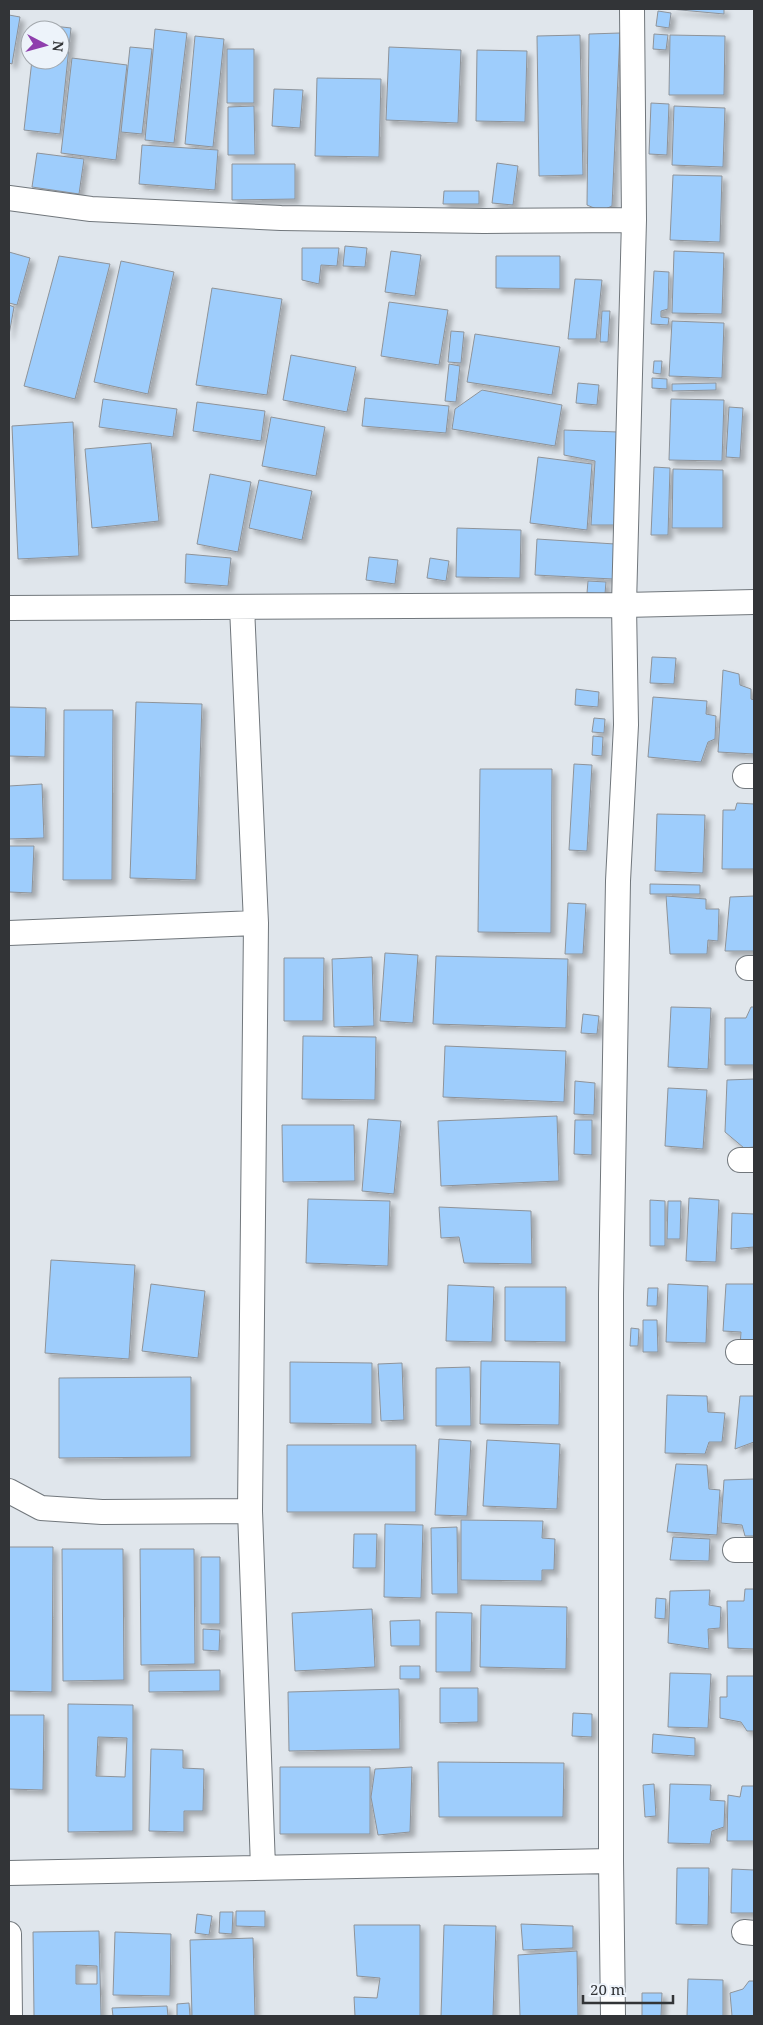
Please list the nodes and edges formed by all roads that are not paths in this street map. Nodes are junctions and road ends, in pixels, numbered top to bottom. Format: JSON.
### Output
{"nodes":[{"id":1,"x":632,"y":9,"type":"edge"},
{"id":2,"x":9,"y":198,"type":"edge"},
{"id":3,"x":634,"y":220,"type":"junction"},
{"id":4,"x":754,"y":602,"type":"edge"},
{"id":5,"x":624,"y":605,"type":"junction"},
{"id":6,"x":242,"y":607,"type":"junction"},
{"id":7,"x":9,"y":608,"type":"edge"},
{"id":8,"x":256,"y":923,"type":"junction"},
{"id":9,"x":9,"y":932,"type":"edge"},
{"id":10,"x":9,"y":1491,"type":"edge"},
{"id":11,"x":250,"y":1511,"type":"junction"},
{"id":12,"x":611,"y":1861,"type":"junction"},
{"id":13,"x":263,"y":1867,"type":"junction"},
{"id":14,"x":9,"y":1873,"type":"edge"},
{"id":15,"x":9,"y":1934,"type":"edge"},
{"id":16,"x":10,"y":2016,"type":"edge"},
{"id":17,"x":612,"y":2016,"type":"edge"}],
"edges":[{"from":1,"to":3,"type":"street"},
{"from":2,"to":3,"type":"street"},
{"from":3,"to":5,"type":"street"},
{"from":4,"to":5,"type":"street"},
{"from":5,"to":6,"type":"street"},
{"from":5,"to":12,"type":"street"},
{"from":6,"to":7,"type":"street"},
{"from":6,"to":8,"type":"street"},
{"from":8,"to":9,"type":"street"},
{"from":8,"to":11,"type":"street"},
{"from":10,"to":11,"type":"street"},
{"from":11,"to":13,"type":"street"},
{"from":12,"to":13,"type":"street"},
{"from":12,"to":17,"type":"street"},
{"from":13,"to":14,"type":"street"},
{"from":15,"to":16,"type":"street"}]}
